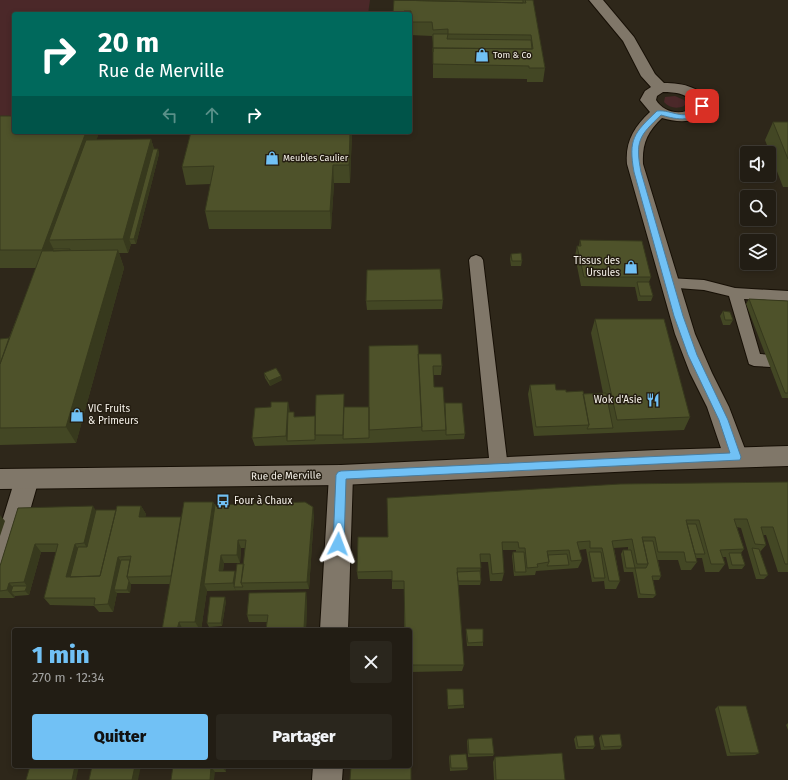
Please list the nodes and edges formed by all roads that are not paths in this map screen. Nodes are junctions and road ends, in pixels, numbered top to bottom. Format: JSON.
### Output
{"nodes":[{"id":1,"x":596,"y":0,"type":"edge"},
{"id":2,"x":660,"y":88,"type":"junction"},
{"id":3,"x":660,"y":112,"type":"junction"},
{"id":4,"x":476,"y":260,"type":"dead end"},
{"id":5,"x":670,"y":283,"type":"junction"},
{"id":6,"x":735,"y":293,"type":"junction"},
{"id":7,"x":788,"y":296,"type":"edge"},
{"id":8,"x":788,"y":362,"type":"edge"},
{"id":9,"x":788,"y":456,"type":"edge"},
{"id":10,"x":736,"y":457,"type":"junction"},
{"id":11,"x":499,"y":468,"type":"junction"},
{"id":12,"x":341,"y":475,"type":"junction"},
{"id":13,"x":27,"y":478,"type":"junction"},
{"id":14,"x":0,"y":479,"type":"edge"},
{"id":15,"x":0,"y":570,"type":"edge"},
{"id":16,"x":334,"y":628,"type":"edge"},
{"id":17,"x":328,"y":768,"type":"edge"},
{"id":18,"x":327,"y":780,"type":"edge"}],
"edges":[{"from":1,"to":2,"type":"street"},
{"from":2,"to":3,"type":"street"},
{"from":2,"to":3,"type":"street"},
{"from":3,"to":5,"type":"street"},
{"from":4,"to":11,"type":"lane"},
{"from":5,"to":6,"type":"lane"},
{"from":5,"to":10,"type":"street"},
{"from":6,"to":7,"type":"lane"},
{"from":6,"to":8,"type":"lane"},
{"from":9,"to":10,"type":"street","name":"Rue de Merville"},
{"from":10,"to":11,"type":"street","name":"Rue de Merville"},
{"from":11,"to":12,"type":"street","name":"Rue de Merville"},
{"from":12,"to":13,"type":"street","name":"Rue de Merville"},
{"from":12,"to":16,"type":"street"},
{"from":13,"to":14,"type":"street","name":"Rue de Merville"},
{"from":13,"to":15,"type":"street"},
{"from":17,"to":18,"type":"street"}]}
